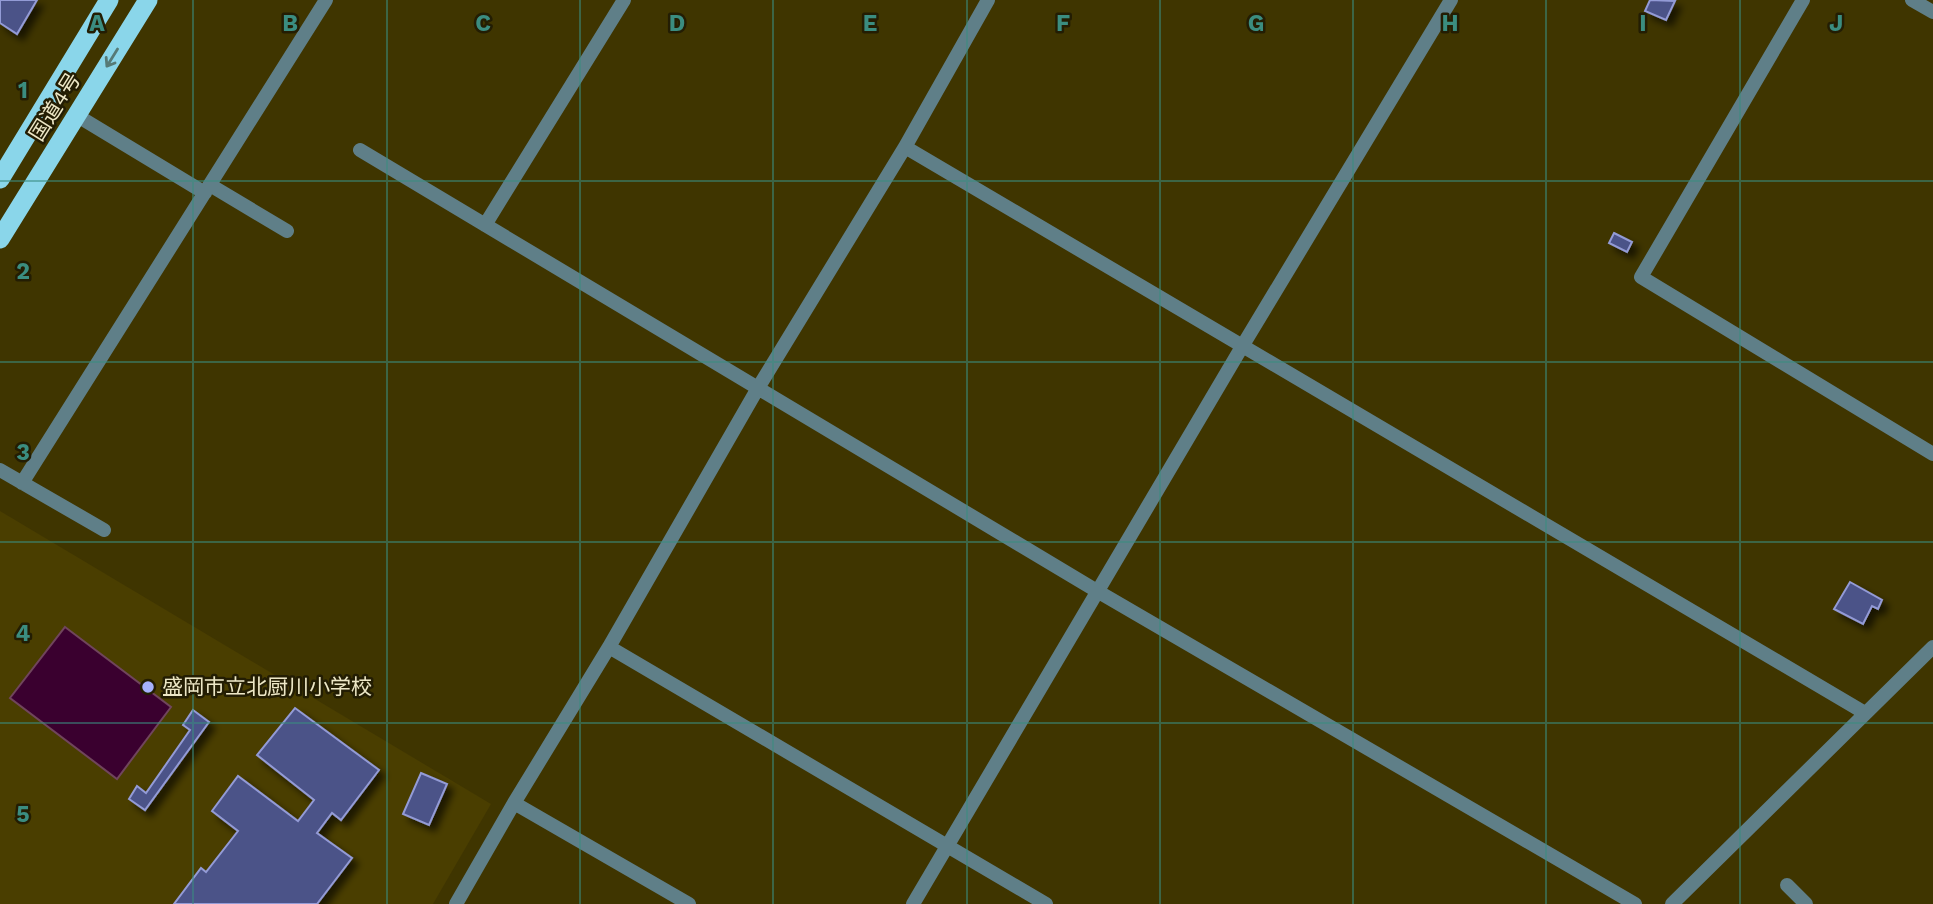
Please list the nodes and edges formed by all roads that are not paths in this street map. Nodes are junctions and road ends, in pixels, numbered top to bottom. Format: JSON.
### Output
{"nodes":[{"id":1,"x":109,"y":0,"type":"edge"},
{"id":2,"x":148,"y":0,"type":"edge"},
{"id":3,"x":326,"y":0,"type":"edge"},
{"id":4,"x":624,"y":0,"type":"edge"},
{"id":5,"x":1451,"y":0,"type":"edge"},
{"id":6,"x":1803,"y":0,"type":"edge"},
{"id":7,"x":1912,"y":0,"type":"edge"},
{"id":8,"x":984,"y":2,"type":"edge"},
{"id":9,"x":1933,"y":12,"type":"edge"},
{"id":10,"x":76,"y":115,"type":"junction"},
{"id":11,"x":905,"y":147,"type":"junction"},
{"id":12,"x":360,"y":150,"type":"dead end"},
{"id":13,"x":0,"y":179,"type":"edge"},
{"id":14,"x":207,"y":189,"type":"junction"},
{"id":15,"x":485,"y":225,"type":"junction"},
{"id":16,"x":286,"y":232,"type":"dead end"},
{"id":17,"x":0,"y":239,"type":"edge"},
{"id":18,"x":1243,"y":345,"type":"junction"},
{"id":19,"x":758,"y":388,"type":"junction"},
{"id":20,"x":1933,"y":454,"type":"edge"},
{"id":21,"x":0,"y":470,"type":"edge"},
{"id":22,"x":22,"y":483,"type":"junction"},
{"id":23,"x":104,"y":530,"type":"dead end"},
{"id":24,"x":1097,"y":591,"type":"junction"},
{"id":25,"x":609,"y":647,"type":"junction"},
{"id":26,"x":1933,"y":647,"type":"edge"},
{"id":27,"x":1865,"y":713,"type":"junction"},
{"id":28,"x":514,"y":803,"type":"junction"},
{"id":29,"x":948,"y":846,"type":"junction"},
{"id":30,"x":1787,"y":885,"type":"dead end"},
{"id":31,"x":456,"y":904,"type":"edge"},
{"id":32,"x":689,"y":904,"type":"edge"},
{"id":33,"x":913,"y":904,"type":"edge"},
{"id":34,"x":1046,"y":904,"type":"edge"},
{"id":35,"x":1635,"y":904,"type":"edge"},
{"id":36,"x":1672,"y":904,"type":"edge"},
{"id":37,"x":1806,"y":904,"type":"edge"}],
"edges":[{"from":1,"to":13,"type":"highway","name":"国道4号"},
{"from":2,"to":10,"type":"highway","name":"国道4号","one_way":true},
{"from":3,"to":14,"type":"street"},
{"from":4,"to":15,"type":"street"},
{"from":5,"to":18,"type":"street"},
{"from":6,"to":20,"type":"street"},
{"from":7,"to":9,"type":"street"},
{"from":8,"to":11,"type":"street"},
{"from":10,"to":14,"type":"street"},
{"from":10,"to":17,"type":"highway","name":"国道4号"},
{"from":11,"to":18,"type":"street"},
{"from":11,"to":19,"type":"street"},
{"from":12,"to":15,"type":"street"},
{"from":14,"to":16,"type":"street"},
{"from":14,"to":22,"type":"street"},
{"from":15,"to":19,"type":"street"},
{"from":18,"to":24,"type":"street"},
{"from":18,"to":27,"type":"street"},
{"from":19,"to":24,"type":"street"},
{"from":19,"to":25,"type":"street"},
{"from":21,"to":22,"type":"street"},
{"from":22,"to":23,"type":"street"},
{"from":24,"to":29,"type":"street"},
{"from":24,"to":35,"type":"street"},
{"from":25,"to":28,"type":"street"},
{"from":25,"to":29,"type":"street"},
{"from":26,"to":27,"type":"street"},
{"from":27,"to":36,"type":"street"},
{"from":28,"to":31,"type":"street"},
{"from":28,"to":32,"type":"street"},
{"from":29,"to":33,"type":"street"},
{"from":29,"to":34,"type":"street"},
{"from":30,"to":37,"type":"street"}]}
